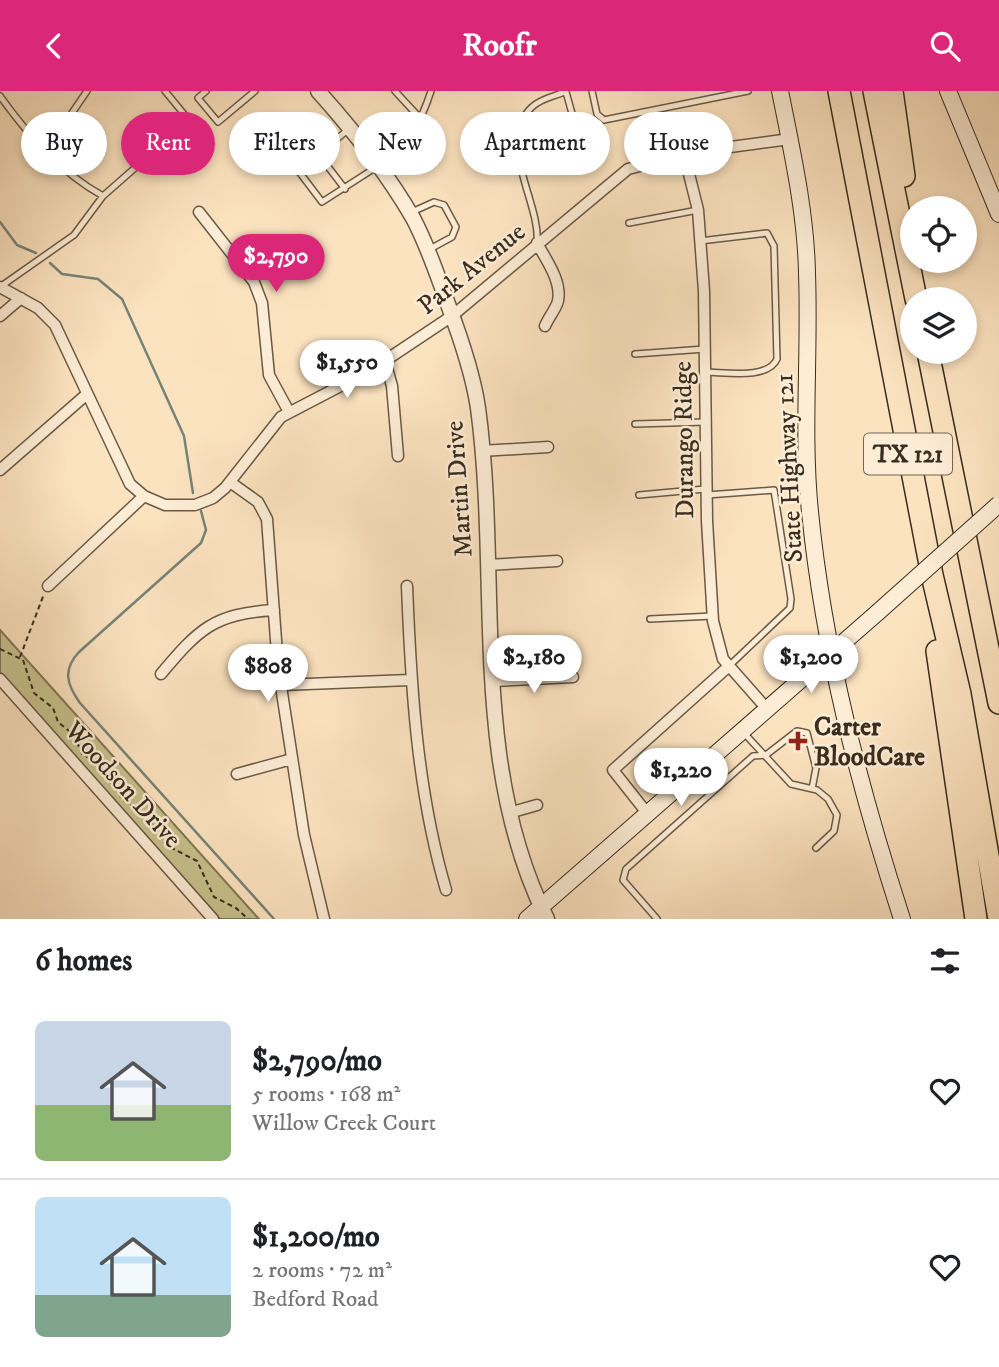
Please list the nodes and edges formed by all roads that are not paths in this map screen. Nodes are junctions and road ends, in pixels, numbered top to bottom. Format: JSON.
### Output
{"nodes":[{"id":1,"x":87,"y":91,"type":"edge"},
{"id":2,"x":165,"y":91,"type":"edge"},
{"id":3,"x":206,"y":91,"type":"edge"},
{"id":4,"x":255,"y":91,"type":"edge"},
{"id":5,"x":318,"y":91,"type":"edge"},
{"id":6,"x":395,"y":91,"type":"edge"},
{"id":7,"x":430,"y":91,"type":"edge"},
{"id":8,"x":592,"y":91,"type":"edge"},
{"id":9,"x":748,"y":91,"type":"edge"},
{"id":10,"x":780,"y":91,"type":"edge"},
{"id":11,"x":828,"y":91,"type":"edge"},
{"id":12,"x":839,"y":91,"type":"edge"},
{"id":13,"x":874,"y":91,"type":"edge"},
{"id":14,"x":892,"y":91,"type":"edge"},
{"id":15,"x":948,"y":91,"type":"edge"},
{"id":16,"x":566,"y":92,"type":"edge"},
{"id":17,"x":0,"y":96,"type":"edge"},
{"id":18,"x":73,"y":112,"type":"edge"},
{"id":19,"x":414,"y":112,"type":"edge"},
{"id":20,"x":421,"y":112,"type":"edge"},
{"id":21,"x":529,"y":112,"type":"edge"},
{"id":22,"x":572,"y":112,"type":"edge"},
{"id":23,"x":21,"y":121,"type":"edge"},
{"id":24,"x":349,"y":128,"type":"junction"},
{"id":25,"x":354,"y":135,"type":"edge"},
{"id":26,"x":340,"y":136,"type":"edge"},
{"id":27,"x":790,"y":139,"type":"junction"},
{"id":28,"x":733,"y":147,"type":"edge"},
{"id":29,"x":854,"y":159,"type":"junction"},
{"id":30,"x":624,"y":172,"type":"edge"},
{"id":31,"x":72,"y":175,"type":"edge"},
{"id":32,"x":301,"y":175,"type":"edge"},
{"id":33,"x":334,"y":175,"type":"edge"},
{"id":34,"x":370,"y":175,"type":"edge"},
{"id":35,"x":384,"y":175,"type":"edge"},
{"id":36,"x":524,"y":175,"type":"edge"},
{"id":37,"x":689,"y":175,"type":"edge"},
{"id":38,"x":993,"y":186,"type":"edge"},
{"id":39,"x":345,"y":189,"type":"junction"},
{"id":40,"x":103,"y":196,"type":"junction"},
{"id":41,"x":698,"y":210,"type":"junction"},
{"id":42,"x":199,"y":212,"type":"dead end"},
{"id":43,"x":409,"y":213,"type":"junction"},
{"id":44,"x":999,"y":214,"type":"edge"},
{"id":45,"x":898,"y":217,"type":"junction"},
{"id":46,"x":629,"y":223,"type":"dead end"},
{"id":47,"x":700,"y":241,"type":"junction"},
{"id":48,"x":537,"y":243,"type":"junction"},
{"id":49,"x":428,"y":250,"type":"junction"},
{"id":50,"x":0,"y":287,"type":"edge"},
{"id":51,"x":913,"y":287,"type":"edge"},
{"id":52,"x":21,"y":298,"type":"junction"},
{"id":53,"x":0,"y":316,"type":"edge"},
{"id":54,"x":452,"y":316,"type":"junction"},
{"id":55,"x":545,"y":326,"type":"dead end"},
{"id":56,"x":705,"y":349,"type":"junction"},
{"id":57,"x":635,"y":354,"type":"dead end"},
{"id":58,"x":385,"y":361,"type":"junction"},
{"id":59,"x":930,"y":364,"type":"edge"},
{"id":60,"x":705,"y":372,"type":"junction"},
{"id":61,"x":87,"y":394,"type":"junction"},
{"id":62,"x":289,"y":412,"type":"junction"},
{"id":63,"x":706,"y":422,"type":"junction"},
{"id":64,"x":635,"y":424,"type":"dead end"},
{"id":65,"x":548,"y":447,"type":"dead end"},
{"id":66,"x":481,"y":451,"type":"junction"},
{"id":67,"x":398,"y":456,"type":"dead end"},
{"id":68,"x":0,"y":470,"type":"edge"},
{"id":69,"x":230,"y":482,"type":"junction"},
{"id":70,"x":707,"y":492,"type":"junction"},
{"id":71,"x":639,"y":495,"type":"dead end"},
{"id":72,"x":144,"y":496,"type":"junction"},
{"id":73,"x":999,"y":504,"type":"edge"},
{"id":74,"x":557,"y":561,"type":"dead end"},
{"id":75,"x":487,"y":565,"type":"junction"},
{"id":76,"x":973,"y":568,"type":"junction"},
{"id":77,"x":48,"y":586,"type":"road end"},
{"id":78,"x":407,"y":586,"type":"dead end"},
{"id":79,"x":274,"y":610,"type":"junction"},
{"id":80,"x":713,"y":616,"type":"junction"},
{"id":81,"x":940,"y":616,"type":"junction"},
{"id":82,"x":650,"y":619,"type":"dead end"},
{"id":83,"x":999,"y":645,"type":"edge"},
{"id":84,"x":830,"y":653,"type":"junction"},
{"id":85,"x":729,"y":666,"type":"junction"},
{"id":86,"x":161,"y":674,"type":"dead end"},
{"id":87,"x":573,"y":677,"type":"dead end"},
{"id":88,"x":0,"y":679,"type":"edge"},
{"id":89,"x":410,"y":680,"type":"junction"},
{"id":90,"x":493,"y":681,"type":"junction"},
{"id":91,"x":281,"y":685,"type":"junction"},
{"id":92,"x":999,"y":703,"type":"edge"},
{"id":93,"x":767,"y":709,"type":"junction"},
{"id":94,"x":742,"y":731,"type":"junction"},
{"id":95,"x":765,"y":755,"type":"junction"},
{"id":96,"x":292,"y":759,"type":"junction"},
{"id":97,"x":237,"y":774,"type":"dead end"},
{"id":98,"x":812,"y":789,"type":"junction"},
{"id":99,"x":537,"y":805,"type":"dead end"},
{"id":100,"x":509,"y":813,"type":"junction"},
{"id":101,"x":647,"y":813,"type":"junction"},
{"id":102,"x":816,"y":848,"type":"dead end"},
{"id":103,"x":446,"y":890,"type":"dead end"},
{"id":104,"x":544,"y":913,"type":"edge"},
{"id":105,"x":211,"y":918,"type":"edge"},
{"id":106,"x":324,"y":919,"type":"edge"},
{"id":107,"x":527,"y":919,"type":"edge"},
{"id":108,"x":657,"y":919,"type":"edge"},
{"id":109,"x":902,"y":919,"type":"edge"},
{"id":110,"x":976,"y":919,"type":"edge"},
{"id":111,"x":999,"y":919,"type":"edge"}],
"edges":[{"from":1,"to":18,"type":"lane"},
{"from":2,"to":40,"type":"lane"},
{"from":3,"to":4,"type":"lane"},
{"from":5,"to":24,"type":"street","name":"Martin Drive"},
{"from":6,"to":19,"type":"lane"},
{"from":7,"to":20,"type":"lane"},
{"from":8,"to":9,"type":"lane"},
{"from":10,"to":27,"type":"main road","name":"State Highway 121"},
{"from":11,"to":29,"type":"highway"},
{"from":12,"to":29,"type":"highway","number":"TX 121"},
{"from":13,"to":45,"type":"highway"},
{"from":14,"to":45,"type":"highway"},
{"from":15,"to":38,"type":"main road"},
{"from":16,"to":21,"type":"lane"},
{"from":16,"to":22,"type":"lane"},
{"from":17,"to":23,"type":"lane"},
{"from":24,"to":25,"type":"street","name":"Martin Drive"},
{"from":24,"to":26,"type":"lane"},
{"from":27,"to":28,"type":"street","name":"Park Avenue"},
{"from":27,"to":84,"type":"main road","name":"State Highway 121"},
{"from":29,"to":81,"type":"highway","number":"TX 121"},
{"from":30,"to":48,"type":"street","name":"Park Avenue"},
{"from":31,"to":40,"type":"lane"},
{"from":32,"to":39,"type":"lane"},
{"from":33,"to":39,"type":"lane"},
{"from":34,"to":39,"type":"lane"},
{"from":35,"to":43,"type":"street","name":"Martin Drive"},
{"from":36,"to":48,"type":"lane"},
{"from":37,"to":41,"type":"street","name":"Durango Ridge"},
{"from":38,"to":44,"type":"main road"},
{"from":40,"to":50,"type":"lane"},
{"from":41,"to":46,"type":"lane"},
{"from":41,"to":47,"type":"street","name":"Durango Ridge"},
{"from":42,"to":62,"type":"street"},
{"from":43,"to":49,"type":"street","name":"Martin Drive"},
{"from":43,"to":49,"type":"lane"},
{"from":45,"to":51,"type":"highway"},
{"from":47,"to":56,"type":"street","name":"Durango Ridge"},
{"from":47,"to":60,"type":"lane"},
{"from":48,"to":54,"type":"street","name":"Park Avenue"},
{"from":48,"to":55,"type":"street"},
{"from":49,"to":54,"type":"street","name":"Martin Drive"},
{"from":50,"to":52,"type":"street"},
{"from":52,"to":53,"type":"street"},
{"from":52,"to":61,"type":"street"},
{"from":54,"to":58,"type":"street","name":"Park Avenue"},
{"from":54,"to":66,"type":"street","name":"Martin Drive"},
{"from":56,"to":57,"type":"lane"},
{"from":56,"to":60,"type":"street","name":"Durango Ridge"},
{"from":58,"to":62,"type":"street","name":"Park Avenue"},
{"from":58,"to":67,"type":"street"},
{"from":59,"to":76,"type":"highway","number":"TX 121"},
{"from":60,"to":63,"type":"street","name":"Durango Ridge"},
{"from":61,"to":68,"type":"street"},
{"from":61,"to":72,"type":"street"},
{"from":62,"to":69,"type":"street","name":"Park Avenue"},
{"from":63,"to":64,"type":"lane"},
{"from":63,"to":70,"type":"street","name":"Durango Ridge"},
{"from":65,"to":66,"type":"street"},
{"from":66,"to":75,"type":"street","name":"Martin Drive"},
{"from":69,"to":72,"type":"street","name":"Park Avenue"},
{"from":69,"to":79,"type":"street"},
{"from":70,"to":71,"type":"lane"},
{"from":70,"to":80,"type":"street","name":"Durango Ridge"},
{"from":70,"to":85,"type":"lane"},
{"from":72,"to":77,"type":"street"},
{"from":73,"to":84,"type":"main road","bridge":true},
{"from":74,"to":75,"type":"street"},
{"from":75,"to":90,"type":"street","name":"Martin Drive"},
{"from":76,"to":83,"type":"highway"},
{"from":76,"to":92,"type":"highway","number":"TX 121"},
{"from":78,"to":89,"type":"street"},
{"from":79,"to":86,"type":"street"},
{"from":79,"to":91,"type":"street"},
{"from":80,"to":82,"type":"lane"},
{"from":80,"to":85,"type":"street","name":"Durango Ridge"},
{"from":81,"to":110,"type":"highway"},
{"from":81,"to":111,"type":"highway","number":"TX 121"},
{"from":84,"to":93,"type":"main road"},
{"from":84,"to":109,"type":"main road","name":"State Highway 121"},
{"from":85,"to":93,"type":"street","name":"Durango Ridge"},
{"from":85,"to":101,"type":"street"},
{"from":87,"to":90,"type":"street"},
{"from":88,"to":105,"type":"street","name":"Woodson Drive"},
{"from":89,"to":91,"type":"street"},
{"from":89,"to":103,"type":"street"},
{"from":90,"to":100,"type":"street","name":"Martin Drive"},
{"from":91,"to":96,"type":"street"},
{"from":93,"to":94,"type":"main road"},
{"from":94,"to":95,"type":"lane"},
{"from":94,"to":101,"type":"main road"},
{"from":95,"to":98,"type":"lane"},
{"from":95,"to":98,"type":"lane"},
{"from":95,"to":108,"type":"lane"},
{"from":96,"to":97,"type":"street"},
{"from":96,"to":106,"type":"street"},
{"from":98,"to":102,"type":"lane"},
{"from":99,"to":100,"type":"street"},
{"from":100,"to":104,"type":"street","name":"Martin Drive"},
{"from":101,"to":104,"type":"main road"},
{"from":104,"to":107,"type":"main road"}]}
